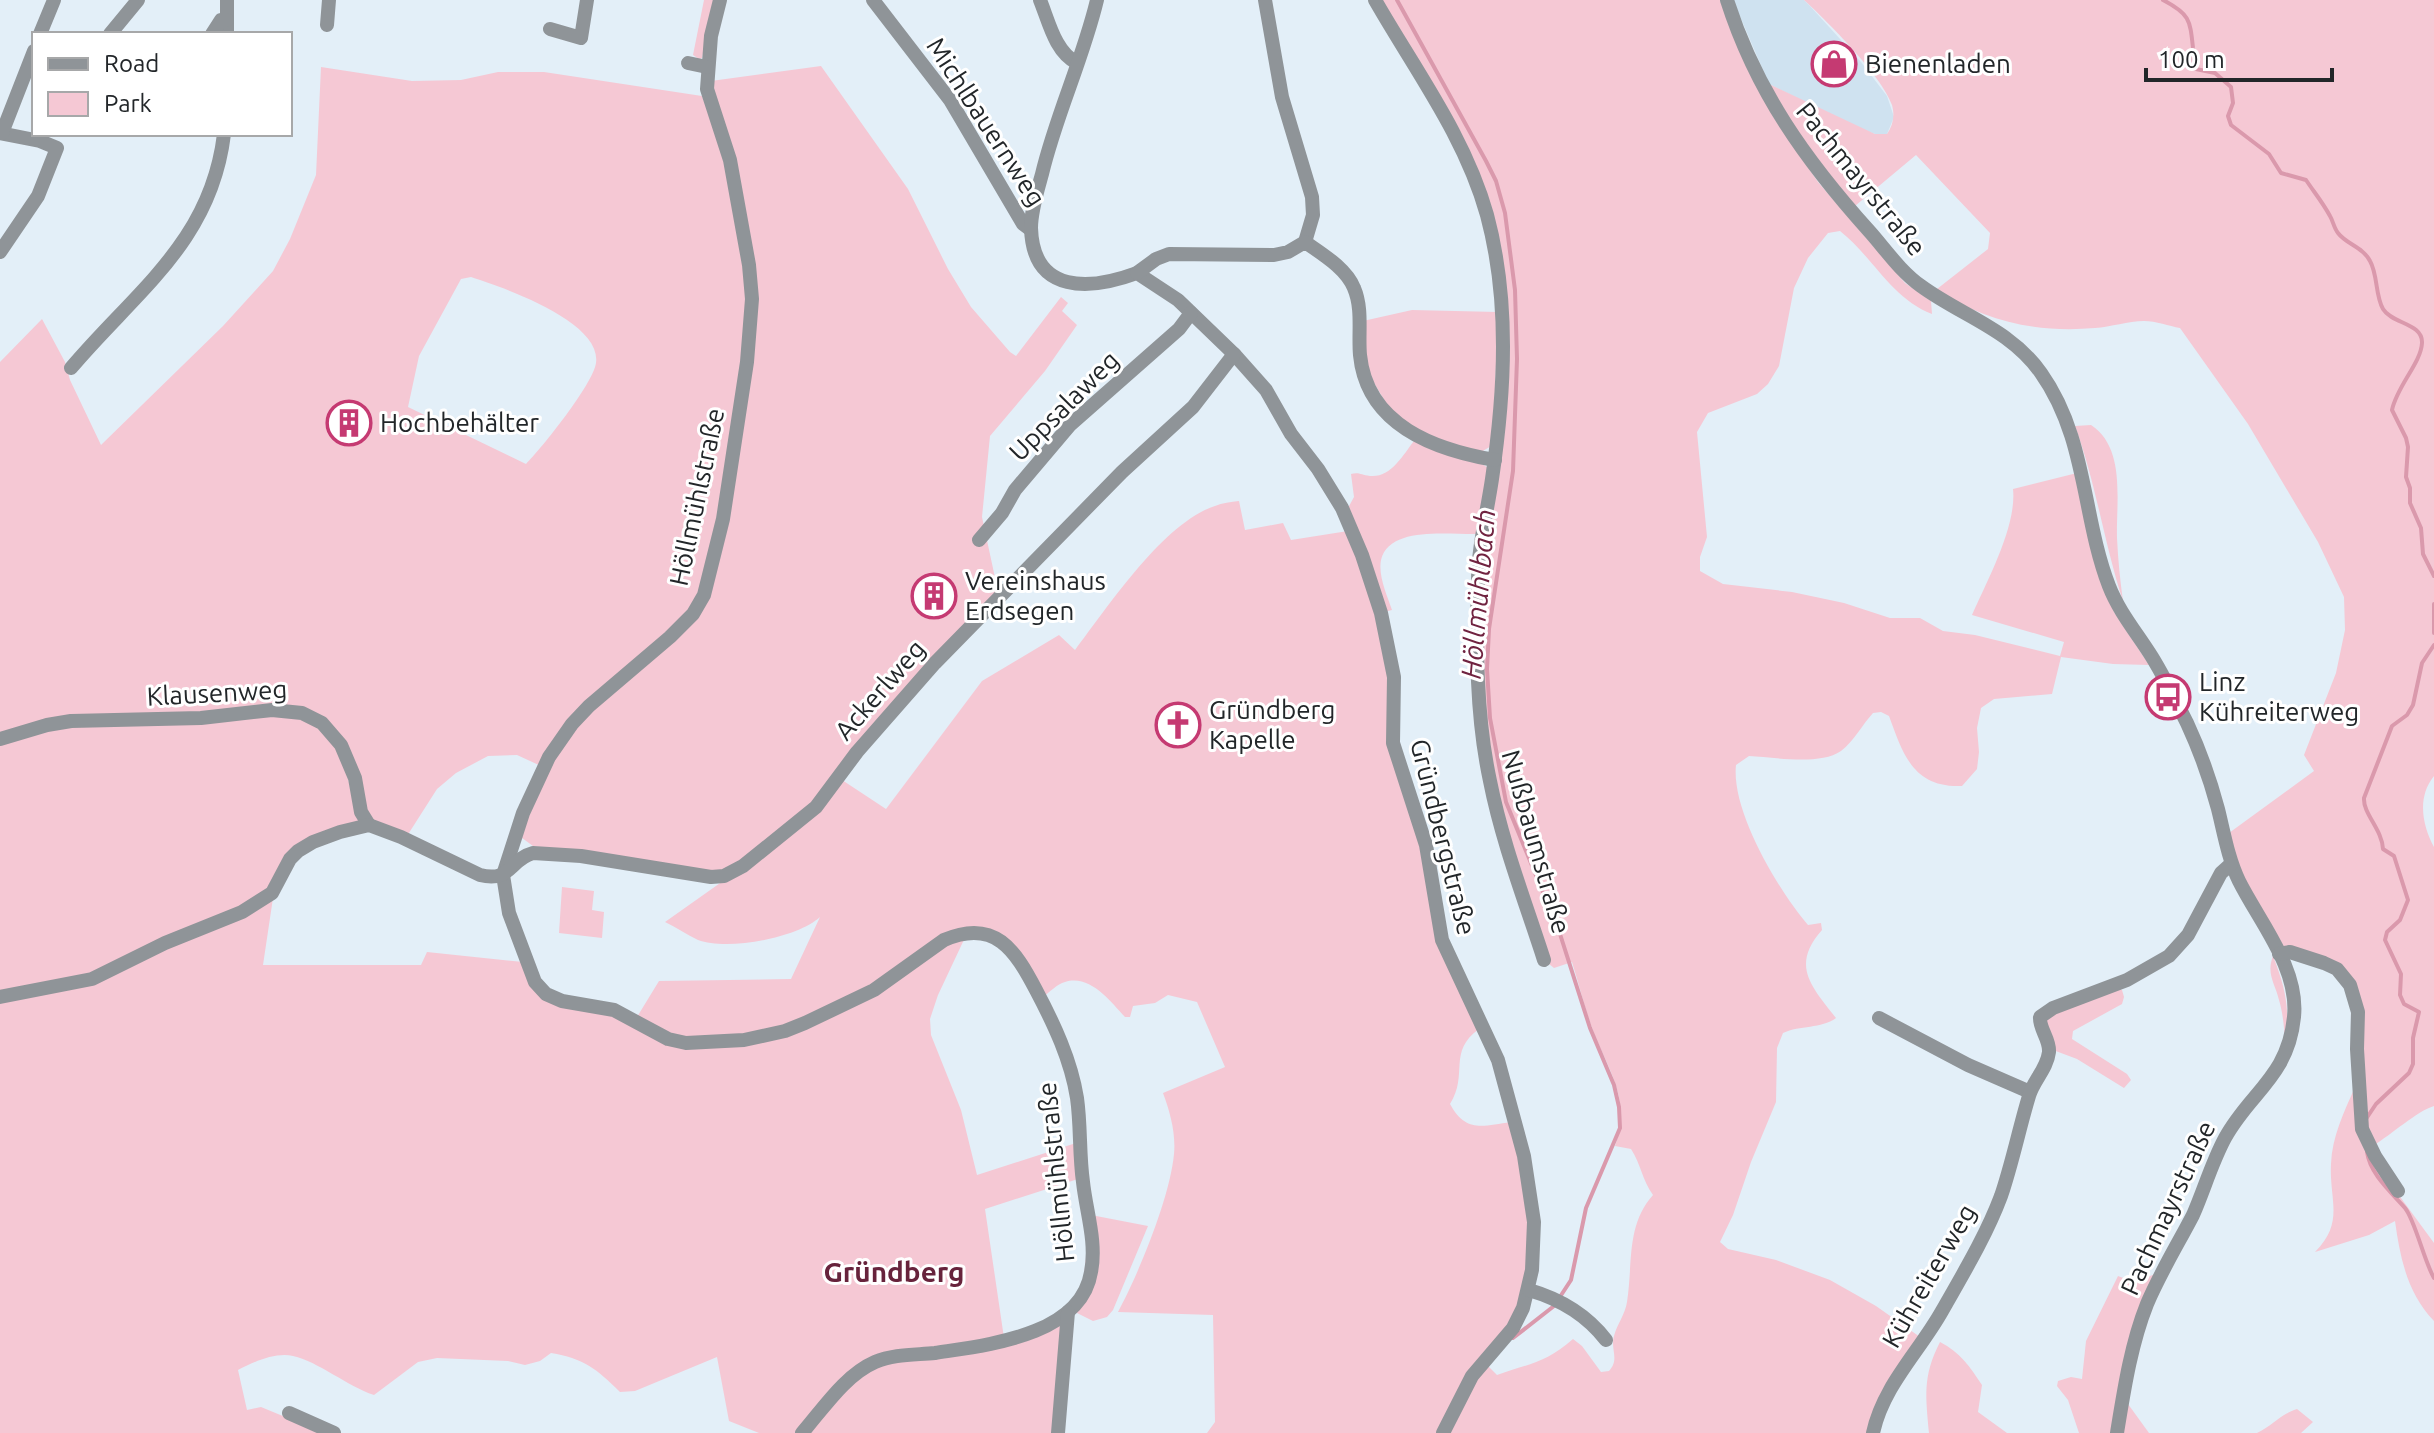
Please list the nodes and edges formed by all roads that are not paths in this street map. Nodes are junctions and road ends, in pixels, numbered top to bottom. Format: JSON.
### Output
{"nodes":[{"id":1,"x":54,"y":0,"type":"edge"},
{"id":2,"x":138,"y":0,"type":"edge"},
{"id":3,"x":227,"y":0,"type":"edge"},
{"id":4,"x":329,"y":0,"type":"edge"},
{"id":5,"x":587,"y":0,"type":"edge"},
{"id":6,"x":720,"y":0,"type":"edge"},
{"id":7,"x":873,"y":0,"type":"edge"},
{"id":8,"x":1040,"y":0,"type":"edge"},
{"id":9,"x":1097,"y":0,"type":"edge"},
{"id":10,"x":1265,"y":0,"type":"edge"},
{"id":11,"x":1375,"y":0,"type":"edge"},
{"id":12,"x":1727,"y":0,"type":"edge"},
{"id":13,"x":327,"y":25,"type":"dead end"},
{"id":14,"x":227,"y":27,"type":"edge"},
{"id":15,"x":550,"y":29,"type":"dead end"},
{"id":16,"x":41,"y":32,"type":"edge"},
{"id":17,"x":112,"y":32,"type":"edge"},
{"id":18,"x":213,"y":32,"type":"edge"},
{"id":19,"x":32,"y":56,"type":"edge"},
{"id":20,"x":688,"y":63,"type":"dead end"},
{"id":21,"x":1077,"y":63,"type":"junction"},
{"id":22,"x":707,"y":67,"type":"junction"},
{"id":23,"x":1,"y":133,"type":"edge"},
{"id":24,"x":65,"y":136,"type":"edge"},
{"id":25,"x":224,"y":136,"type":"edge"},
{"id":26,"x":57,"y":148,"type":"junction"},
{"id":27,"x":1031,"y":230,"type":"junction"},
{"id":28,"x":1305,"y":242,"type":"junction"},
{"id":29,"x":0,"y":252,"type":"edge"},
{"id":30,"x":1137,"y":273,"type":"junction"},
{"id":31,"x":1191,"y":313,"type":"junction"},
{"id":32,"x":1234,"y":354,"type":"junction"},
{"id":33,"x":71,"y":368,"type":"dead end"},
{"id":34,"x":1495,"y":460,"type":"junction"},
{"id":35,"x":979,"y":540,"type":"dead end"},
{"id":36,"x":0,"y":739,"type":"edge"},
{"id":37,"x":369,"y":825,"type":"junction"},
{"id":38,"x":514,"y":840,"type":"junction"},
{"id":39,"x":533,"y":853,"type":"junction"},
{"id":40,"x":2231,"y":864,"type":"junction"},
{"id":41,"x":503,"y":875,"type":"junction"},
{"id":42,"x":2279,"y":954,"type":"junction"},
{"id":43,"x":1544,"y":960,"type":"dead end"},
{"id":44,"x":0,"y":997,"type":"edge"},
{"id":45,"x":1879,"y":1018,"type":"dead end"},
{"id":46,"x":2030,"y":1092,"type":"junction"},
{"id":47,"x":2398,"y":1191,"type":"dead end"},
{"id":48,"x":1529,"y":1290,"type":"junction"},
{"id":49,"x":1068,"y":1312,"type":"junction"},
{"id":50,"x":1606,"y":1340,"type":"dead end"},
{"id":51,"x":289,"y":1413,"type":"dead end"},
{"id":52,"x":334,"y":1433,"type":"edge"},
{"id":53,"x":802,"y":1433,"type":"edge"},
{"id":54,"x":1058,"y":1433,"type":"edge"},
{"id":55,"x":1443,"y":1433,"type":"edge"},
{"id":56,"x":1873,"y":1433,"type":"edge"},
{"id":57,"x":2117,"y":1433,"type":"edge"}],
"edges":[{"from":1,"to":16,"type":"street"},
{"from":2,"to":17,"type":"street"},
{"from":3,"to":14,"type":"street"},
{"from":4,"to":13,"type":"street"},
{"from":5,"to":15,"type":"street"},
{"from":6,"to":22,"type":"street"},
{"from":7,"to":27,"type":"street","name":"Michlbauernweg"},
{"from":8,"to":21,"type":"street"},
{"from":9,"to":21,"type":"street"},
{"from":10,"to":28,"type":"street"},
{"from":11,"to":34,"type":"street","name":"Nußbaumstraße"},
{"from":12,"to":40,"type":"street","name":"Pachmayrstraße"},
{"from":14,"to":18,"type":"street"},
{"from":19,"to":23,"type":"street"},
{"from":20,"to":22,"type":"street"},
{"from":21,"to":27,"type":"street"},
{"from":22,"to":38,"type":"street","name":"Höllmühlstraße"},
{"from":23,"to":26,"type":"street"},
{"from":24,"to":26,"type":"street"},
{"from":25,"to":33,"type":"street"},
{"from":26,"to":29,"type":"street"},
{"from":27,"to":30,"type":"street"},
{"from":28,"to":30,"type":"street"},
{"from":28,"to":34,"type":"street"},
{"from":30,"to":31,"type":"street","name":"Gründbergstraße"},
{"from":31,"to":32,"type":"street","name":"Gründbergstraße"},
{"from":31,"to":35,"type":"street","name":"Uppsalaweg"},
{"from":32,"to":39,"type":"street","name":"Ackerlweg"},
{"from":32,"to":48,"type":"street","name":"Gründbergstraße"},
{"from":34,"to":43,"type":"street","name":"Nußbaumstraße"},
{"from":36,"to":37,"type":"street","name":"Klausenweg"},
{"from":37,"to":41,"type":"street"},
{"from":37,"to":44,"type":"street"},
{"from":38,"to":39,"type":"street"},
{"from":38,"to":41,"type":"street","name":"Höllmühlstraße"},
{"from":39,"to":41,"type":"street"},
{"from":40,"to":42,"type":"street","name":"Pachmayrstraße"},
{"from":40,"to":46,"type":"street","name":"Kühreiterweg"},
{"from":41,"to":49,"type":"street","name":"Höllmühlstraße"},
{"from":42,"to":47,"type":"street"},
{"from":42,"to":57,"type":"street","name":"Pachmayrstraße"},
{"from":45,"to":46,"type":"street"},
{"from":46,"to":56,"type":"street","name":"Kühreiterweg"},
{"from":48,"to":50,"type":"street"},
{"from":48,"to":55,"type":"street","name":"Gründbergstraße"},
{"from":49,"to":53,"type":"street","name":"Höllmühlstraße"},
{"from":49,"to":54,"type":"street","name":"Höllmühlstraße"},
{"from":51,"to":52,"type":"street"}]}
